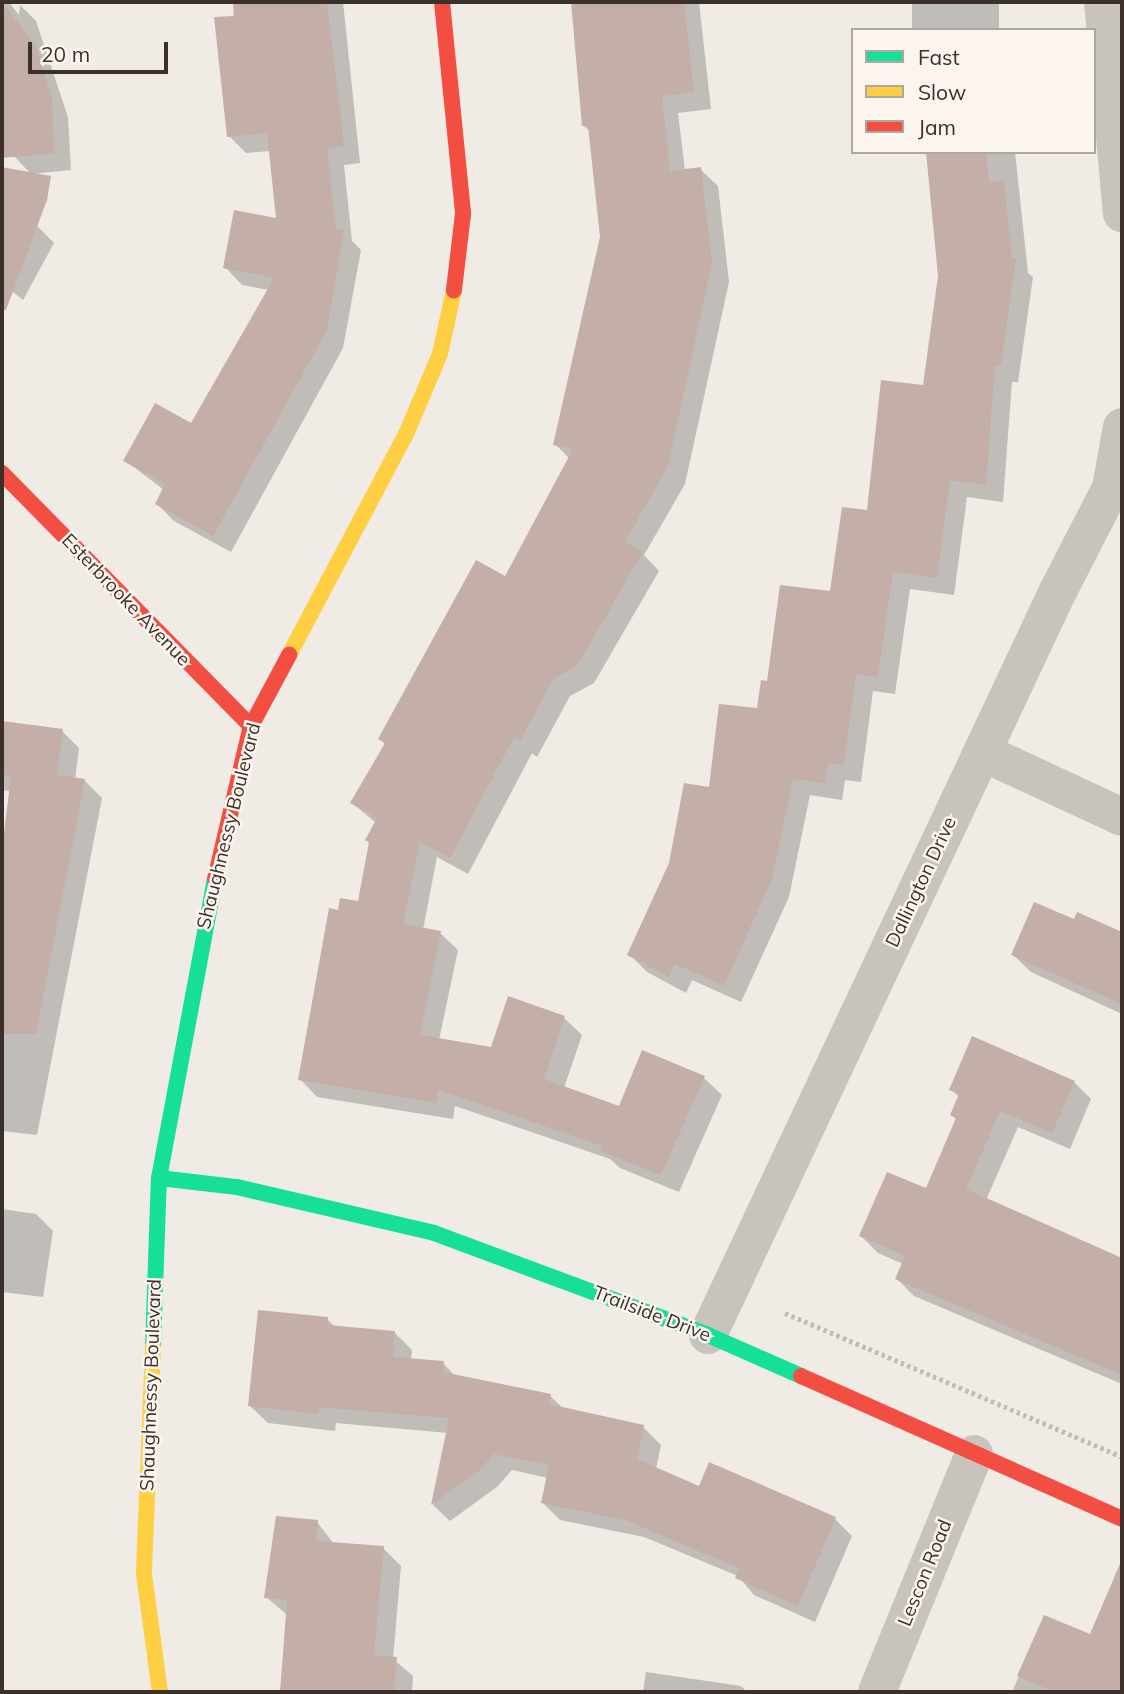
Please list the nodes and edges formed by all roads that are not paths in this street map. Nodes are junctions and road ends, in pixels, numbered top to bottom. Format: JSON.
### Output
{"nodes":[{"id":1,"x":442,"y":2,"type":"edge"},
{"id":2,"x":1103,"y":2,"type":"edge"},
{"id":3,"x":1122,"y":213,"type":"edge"},
{"id":4,"x":1122,"y":427,"type":"edge"},
{"id":5,"x":2,"y":473,"type":"edge"},
{"id":6,"x":251,"y":726,"type":"junction"},
{"id":7,"x":982,"y":752,"type":"junction"},
{"id":8,"x":1122,"y":817,"type":"edge"},
{"id":9,"x":159,"y":1178,"type":"junction"},
{"id":10,"x":708,"y":1335,"type":"junction"},
{"id":11,"x":974,"y":1454,"type":"junction"},
{"id":12,"x":1122,"y":1519,"type":"edge"},
{"id":13,"x":160,"y":1692,"type":"edge"},
{"id":14,"x":877,"y":1692,"type":"edge"}],
"edges":[{"from":1,"to":6,"type":"street","name":"Shaughnessy Boulevard"},
{"from":2,"to":3,"type":"street"},
{"from":4,"to":7,"type":"street","name":"Dallington Drive"},
{"from":5,"to":6,"type":"street","name":"Esterbrooke Avenue"},
{"from":6,"to":9,"type":"street","name":"Shaughnessy Boulevard"},
{"from":7,"to":8,"type":"street"},
{"from":7,"to":10,"type":"street","name":"Dallington Drive"},
{"from":9,"to":10,"type":"street","name":"Trailside Drive"},
{"from":9,"to":13,"type":"street","name":"Shaughnessy Boulevard"},
{"from":10,"to":11,"type":"street","name":"Trailside Drive"},
{"from":11,"to":12,"type":"street","name":"Trailside Drive"},
{"from":11,"to":14,"type":"street","name":"Lescon Road"}]}
